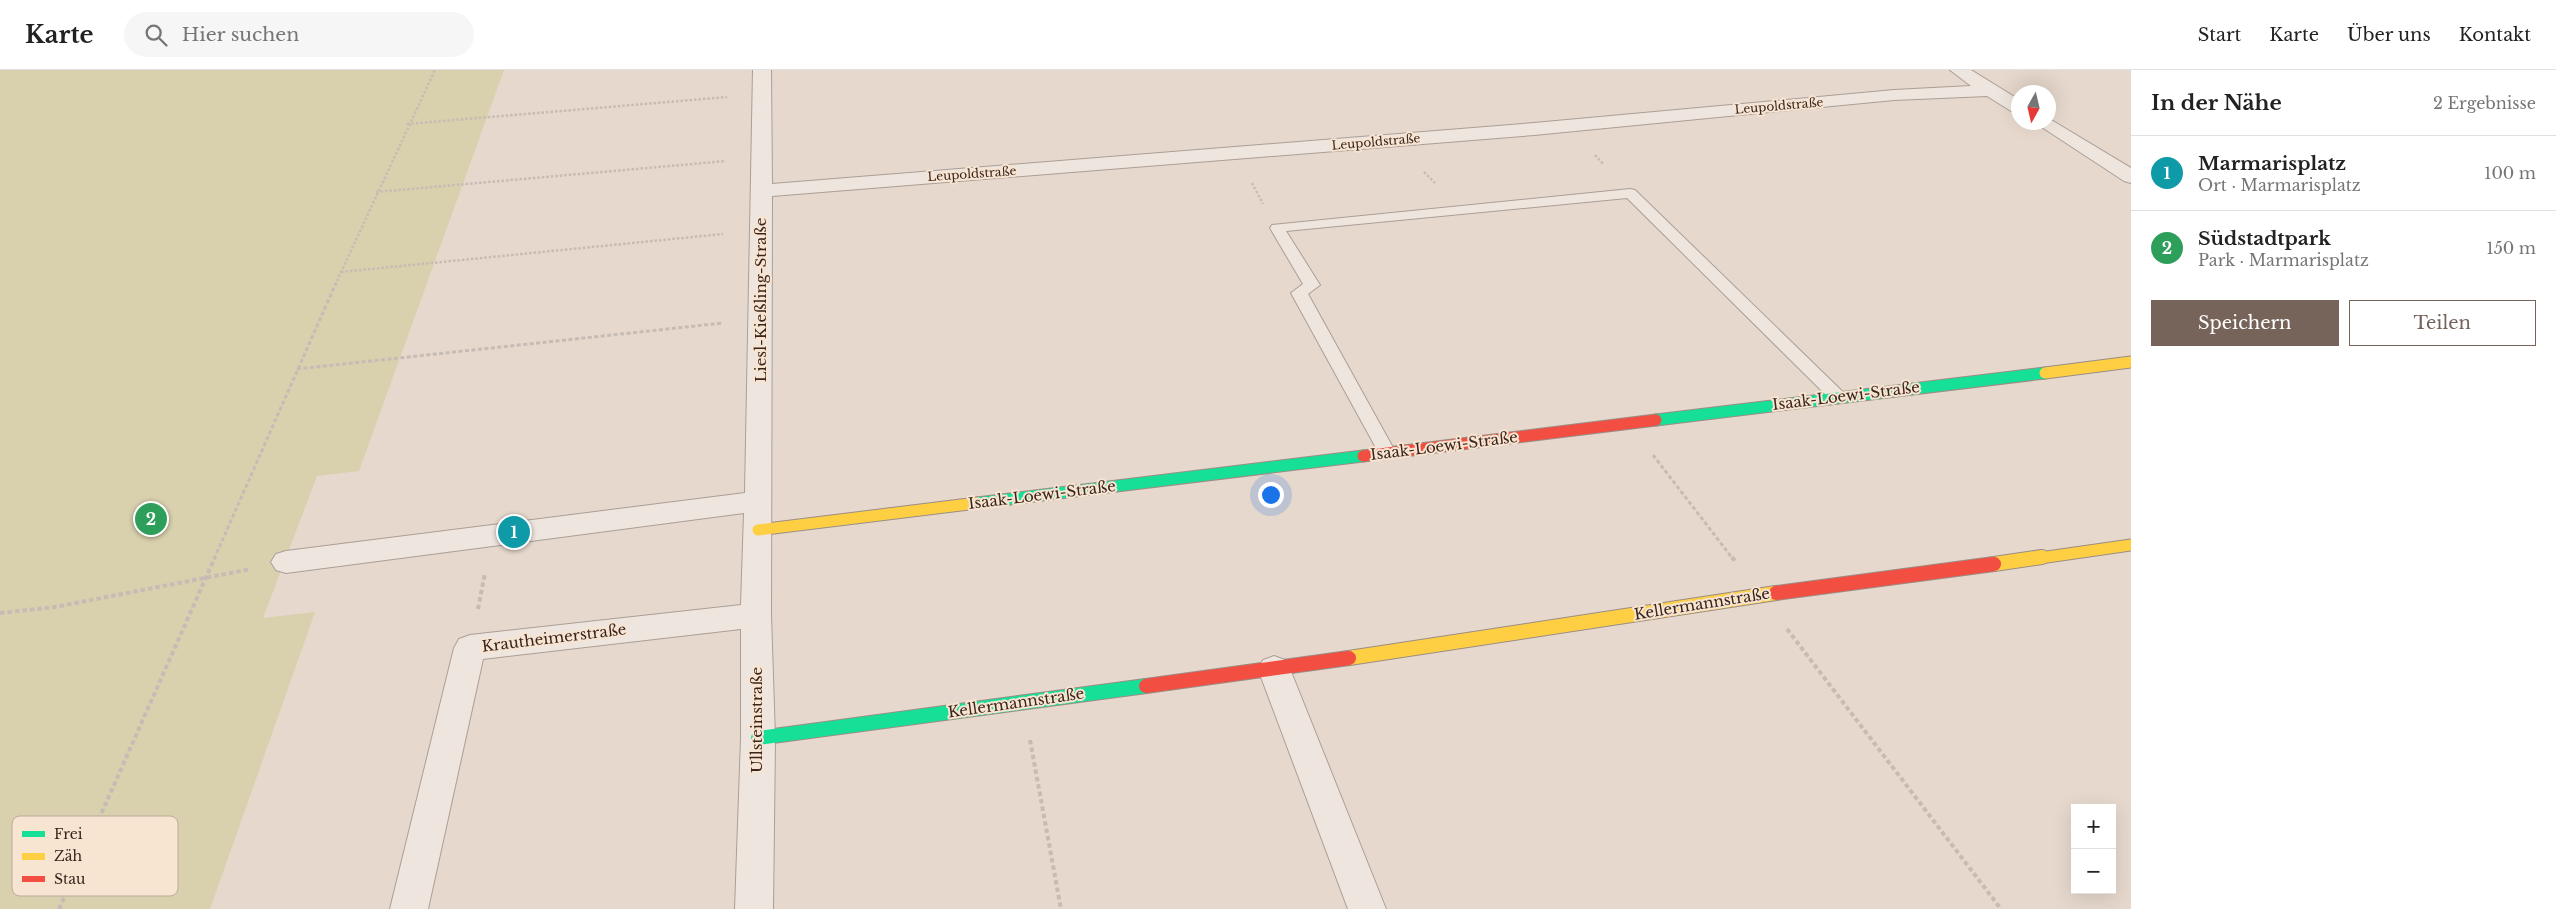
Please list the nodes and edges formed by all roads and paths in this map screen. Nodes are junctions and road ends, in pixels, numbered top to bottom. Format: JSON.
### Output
{"nodes":[{"id":1,"x":435,"y":70,"type":"edge"},
{"id":2,"x":762,"y":70,"type":"edge"},
{"id":3,"x":1959,"y":70,"type":"edge"},
{"id":4,"x":1990,"y":90,"type":"junction"},
{"id":5,"x":762,"y":94,"type":"junction"},
{"id":6,"x":2011,"y":103,"type":"edge"},
{"id":7,"x":408,"y":124,"type":"junction"},
{"id":8,"x":1567,"y":126,"type":"junction"},
{"id":9,"x":2056,"y":130,"type":"edge"},
{"id":10,"x":1392,"y":140,"type":"junction"},
{"id":11,"x":1234,"y":153,"type":"junction"},
{"id":12,"x":762,"y":158,"type":"junction"},
{"id":13,"x":2131,"y":177,"type":"edge"},
{"id":14,"x":761,"y":191,"type":"junction"},
{"id":15,"x":376,"y":192,"type":"junction"},
{"id":16,"x":1630,"y":193,"type":"junction"},
{"id":17,"x":1458,"y":210,"type":"junction"},
{"id":18,"x":1278,"y":228,"type":"junction"},
{"id":19,"x":761,"y":230,"type":"junction"},
{"id":20,"x":341,"y":272,"type":"junction"},
{"id":21,"x":761,"y":318,"type":"junction"},
{"id":22,"x":2131,"y":362,"type":"edge"},
{"id":23,"x":297,"y":369,"type":"junction"},
{"id":24,"x":1838,"y":397,"type":"junction"},
{"id":25,"x":1629,"y":423,"type":"junction"},
{"id":26,"x":1387,"y":452,"type":"junction"},
{"id":27,"x":758,"y":516,"type":"junction"},
{"id":28,"x":493,"y":536,"type":"junction"},
{"id":29,"x":2131,"y":545,"type":"edge"},
{"id":30,"x":286,"y":562,"type":"joint"},
{"id":31,"x":206,"y":578,"type":"junction"},
{"id":32,"x":1761,"y":595,"type":"junction"},
{"id":33,"x":0,"y":613,"type":"edge"},
{"id":34,"x":756,"y":615,"type":"junction"},
{"id":35,"x":470,"y":648,"type":"junction"},
{"id":36,"x":1274,"y":669,"type":"junction"},
{"id":37,"x":1023,"y":702,"type":"junction"},
{"id":38,"x":758,"y":738,"type":"junction"},
{"id":39,"x":100,"y":816,"type":"edge"},
{"id":40,"x":65,"y":896,"type":"edge"},
{"id":41,"x":59,"y":909,"type":"edge"},
{"id":42,"x":409,"y":909,"type":"edge"},
{"id":43,"x":754,"y":909,"type":"edge"},
{"id":44,"x":1061,"y":909,"type":"edge"},
{"id":45,"x":1367,"y":909,"type":"edge"},
{"id":46,"x":2001,"y":909,"type":"edge"}],
"edges":[{"from":1,"to":7,"type":"path"},
{"from":2,"to":5,"type":"street","name":"Liesl-Kießling-Straße"},
{"from":3,"to":4,"type":"street"},
{"from":4,"to":6,"type":"street"},
{"from":4,"to":8,"type":"street","name":"Leupoldstraße"},
{"from":5,"to":7,"type":"path"},
{"from":5,"to":12,"type":"street","name":"Liesl-Kießling-Straße"},
{"from":7,"to":15,"type":"path"},
{"from":8,"to":10,"type":"street","name":"Leupoldstraße"},
{"from":8,"to":16,"type":"path"},
{"from":9,"to":13,"type":"street"},
{"from":10,"to":11,"type":"street","name":"Leupoldstraße"},
{"from":10,"to":17,"type":"path"},
{"from":11,"to":14,"type":"street","name":"Leupoldstraße"},
{"from":11,"to":18,"type":"path"},
{"from":12,"to":14,"type":"street","name":"Liesl-Kießling-Straße"},
{"from":12,"to":15,"type":"path"},
{"from":14,"to":19,"type":"street","name":"Liesl-Kießling-Straße"},
{"from":15,"to":20,"type":"path"},
{"from":16,"to":17,"type":"lane"},
{"from":16,"to":24,"type":"lane"},
{"from":17,"to":18,"type":"lane"},
{"from":18,"to":26,"type":"lane"},
{"from":19,"to":20,"type":"path"},
{"from":19,"to":21,"type":"street","name":"Liesl-Kießling-Straße"},
{"from":20,"to":23,"type":"path"},
{"from":21,"to":23,"type":"path"},
{"from":21,"to":27,"type":"street","name":"Liesl-Kießling-Straße"},
{"from":22,"to":24,"type":"street","name":"Isaak-Loewi-Straße"},
{"from":23,"to":31,"type":"path"},
{"from":24,"to":25,"type":"street","name":"Isaak-Loewi-Straße"},
{"from":25,"to":26,"type":"street","name":"Isaak-Loewi-Straße"},
{"from":25,"to":32,"type":"path"},
{"from":26,"to":27,"type":"street","name":"Isaak-Loewi-Straße"},
{"from":27,"to":28,"type":"street"},
{"from":27,"to":34,"type":"street","name":"Ullsteinstraße"},
{"from":28,"to":30,"type":"street"},
{"from":28,"to":35,"type":"path"},
{"from":29,"to":32,"type":"street","name":"Kellermannstraße"},
{"from":30,"to":31,"type":"path"},
{"from":31,"to":33,"type":"path"},
{"from":31,"to":39,"type":"path"},
{"from":32,"to":36,"type":"street","name":"Kellermannstraße"},
{"from":32,"to":46,"type":"path"},
{"from":34,"to":35,"type":"street","name":"Krautheimerstraße"},
{"from":34,"to":38,"type":"street","name":"Ullsteinstraße"},
{"from":35,"to":42,"type":"street","name":"Krautheimerstraße"},
{"from":36,"to":37,"type":"street","name":"Kellermannstraße"},
{"from":36,"to":45,"type":"street"},
{"from":37,"to":38,"type":"street","name":"Kellermannstraße"},
{"from":37,"to":44,"type":"path"},
{"from":38,"to":43,"type":"street","name":"Ullsteinstraße"},
{"from":40,"to":41,"type":"path"}]}
